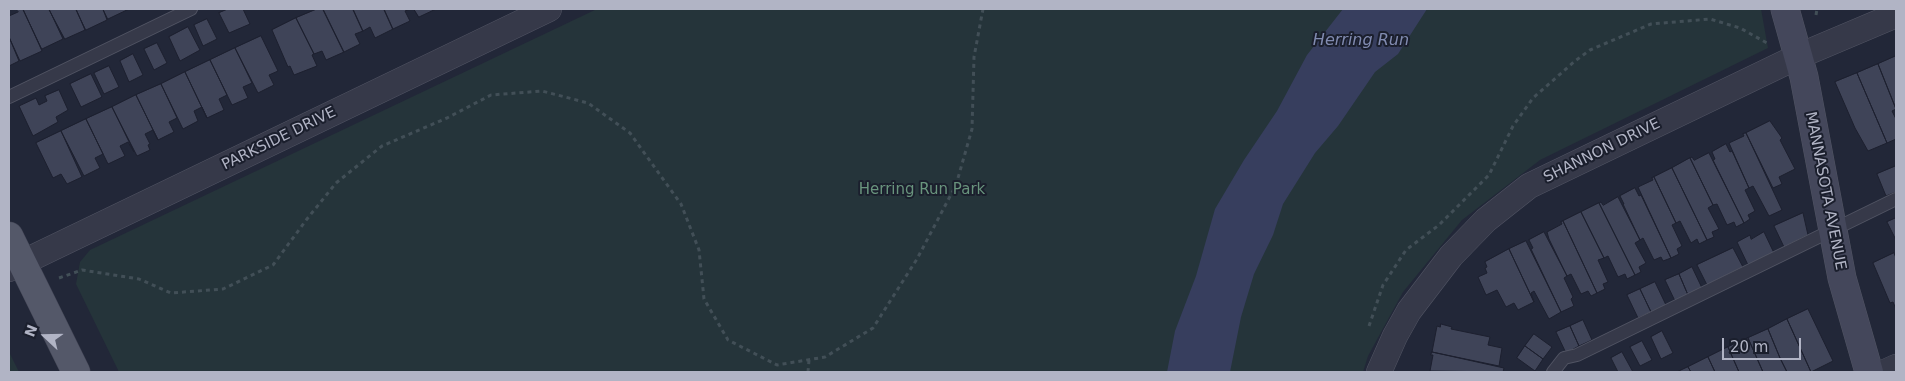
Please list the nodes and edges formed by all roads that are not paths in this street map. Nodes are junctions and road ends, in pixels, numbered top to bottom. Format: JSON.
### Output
{"nodes":[{"id":1,"x":191,"y":9,"type":"edge"},
{"id":2,"x":549,"y":9,"type":"edge"},
{"id":3,"x":1785,"y":9,"type":"edge"},
{"id":4,"x":1896,"y":15,"type":"edge"},
{"id":5,"x":1799,"y":56,"type":"junction"},
{"id":6,"x":9,"y":97,"type":"edge"},
{"id":7,"x":1896,"y":199,"type":"edge"},
{"id":8,"x":1834,"y":229,"type":"junction"},
{"id":9,"x":9,"y":236,"type":"edge"},
{"id":10,"x":15,"y":266,"type":"edge"},
{"id":11,"x":1896,"y":367,"type":"edge"},
{"id":12,"x":76,"y":372,"type":"edge"},
{"id":13,"x":1379,"y":372,"type":"edge"},
{"id":14,"x":1554,"y":372,"type":"edge"},
{"id":15,"x":1869,"y":372,"type":"edge"},
{"id":16,"x":1885,"y":372,"type":"edge"}],
"edges":[{"from":1,"to":6,"type":"lane"},
{"from":2,"to":10,"type":"street","name":"PARKSIDE DRIVE"},
{"from":3,"to":5,"type":"street","name":"MANNASOTA AVENUE"},
{"from":4,"to":5,"type":"street","name":"SHANNON DRIVE"},
{"from":5,"to":8,"type":"street","name":"MANNASOTA AVENUE"},
{"from":5,"to":13,"type":"street","name":"SHANNON DRIVE"},
{"from":7,"to":8,"type":"lane"},
{"from":8,"to":14,"type":"lane"},
{"from":8,"to":15,"type":"street","name":"MANNASOTA AVENUE"},
{"from":9,"to":10,"type":"main road"},
{"from":10,"to":12,"type":"main road"},
{"from":11,"to":16,"type":"street"}]}
